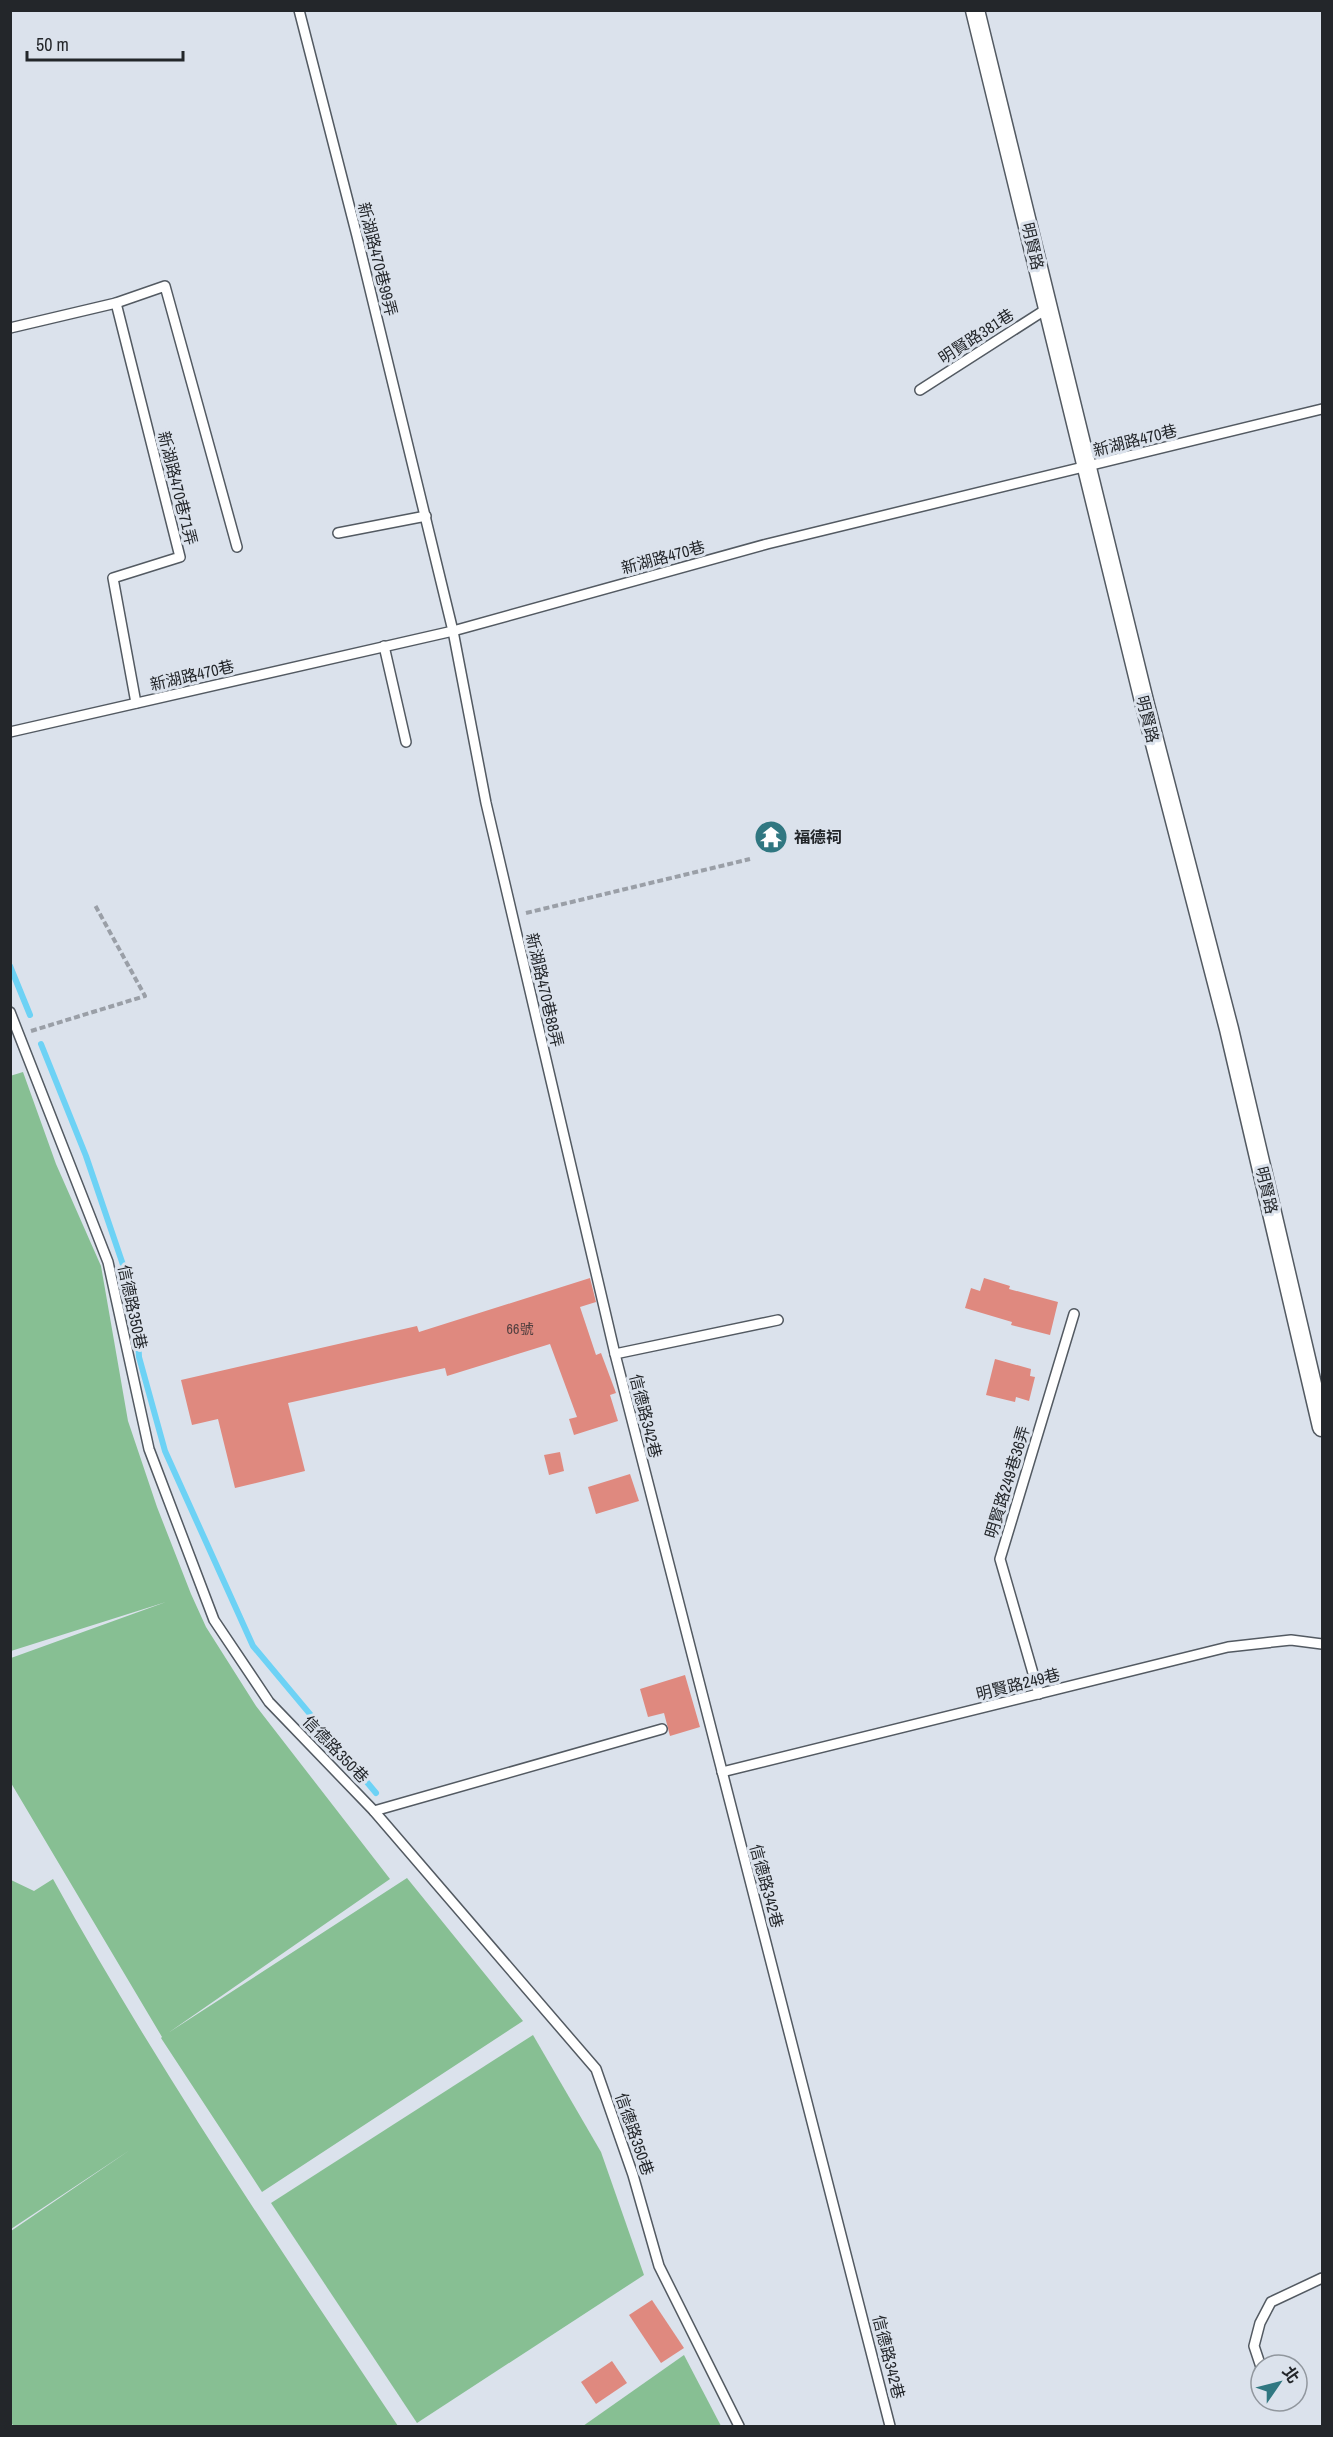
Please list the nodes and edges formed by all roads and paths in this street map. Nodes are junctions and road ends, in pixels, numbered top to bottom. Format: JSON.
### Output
{"nodes":[{"id":1,"x":299,"y":10,"type":"edge"},
{"id":2,"x":975,"y":10,"type":"edge"},
{"id":3,"x":116,"y":303,"type":"junction"},
{"id":4,"x":1048,"y":308,"type":"junction"},
{"id":5,"x":10,"y":328,"type":"edge"},
{"id":6,"x":920,"y":390,"type":"dead end"},
{"id":7,"x":1323,"y":409,"type":"edge"},
{"id":8,"x":1087,"y":467,"type":"junction"},
{"id":9,"x":426,"y":516,"type":"junction"},
{"id":10,"x":338,"y":533,"type":"dead end"},
{"id":11,"x":237,"y":547,"type":"dead end"},
{"id":12,"x":453,"y":631,"type":"junction"},
{"id":13,"x":384,"y":646,"type":"junction"},
{"id":14,"x":136,"y":703,"type":"junction"},
{"id":15,"x":10,"y":732,"type":"edge"},
{"id":16,"x":406,"y":742,"type":"dead end"},
{"id":17,"x":750,"y":859,"type":"dead end"},
{"id":18,"x":95,"y":904,"type":"dead end"},
{"id":19,"x":513,"y":916,"type":"junction"},
{"id":20,"x":10,"y":1012,"type":"edge"},
{"id":21,"x":19,"y":1035,"type":"junction"},
{"id":22,"x":1074,"y":1314,"type":"dead end"},
{"id":23,"x":778,"y":1320,"type":"dead end"},
{"id":24,"x":615,"y":1354,"type":"junction"},
{"id":25,"x":1323,"y":1427,"type":"edge"},
{"id":26,"x":1323,"y":1644,"type":"edge"},
{"id":27,"x":1039,"y":1694,"type":"junction"},
{"id":28,"x":662,"y":1729,"type":"dead end"},
{"id":29,"x":722,"y":1772,"type":"junction"},
{"id":30,"x":374,"y":1811,"type":"junction"},
{"id":31,"x":1323,"y":2278,"type":"edge"},
{"id":32,"x":1256,"y":2353,"type":"edge"},
{"id":33,"x":739,"y":2427,"type":"edge"},
{"id":34,"x":890,"y":2427,"type":"edge"}],
"edges":[{"from":1,"to":9,"type":"lane","name":"新湖路470巷99弄"},
{"from":2,"to":4,"type":"street","name":"明賢路"},
{"from":3,"to":5,"type":"lane"},
{"from":3,"to":11,"type":"lane"},
{"from":3,"to":14,"type":"lane","name":"新湖路470巷71弄"},
{"from":4,"to":6,"type":"lane","name":"明賢路381巷"},
{"from":4,"to":8,"type":"street","name":"明賢路"},
{"from":7,"to":8,"type":"lane","name":"新湖路470巷"},
{"from":8,"to":12,"type":"lane","name":"新湖路470巷"},
{"from":8,"to":25,"type":"street","name":"明賢路"},
{"from":9,"to":10,"type":"lane"},
{"from":9,"to":12,"type":"lane","name":"新湖路470巷99弄"},
{"from":12,"to":13,"type":"lane","name":"新湖路470巷"},
{"from":12,"to":19,"type":"lane","name":"新湖路470巷88弄"},
{"from":13,"to":14,"type":"lane","name":"新湖路470巷"},
{"from":13,"to":16,"type":"lane"},
{"from":14,"to":15,"type":"lane","name":"新湖路470巷"},
{"from":17,"to":19,"type":"path"},
{"from":18,"to":21,"type":"path"},
{"from":19,"to":24,"type":"lane","name":"新湖路470巷88弄"},
{"from":20,"to":21,"type":"lane","name":"信德路350巷"},
{"from":21,"to":30,"type":"lane","name":"信德路350巷"},
{"from":22,"to":27,"type":"lane","name":"明賢路249巷36弄"},
{"from":23,"to":24,"type":"lane"},
{"from":24,"to":29,"type":"lane","name":"信德路342巷"},
{"from":26,"to":27,"type":"lane","name":"明賢路249巷"},
{"from":27,"to":29,"type":"lane","name":"明賢路249巷"},
{"from":28,"to":30,"type":"lane"},
{"from":29,"to":34,"type":"lane","name":"信德路342巷"},
{"from":30,"to":33,"type":"lane","name":"信德路350巷"},
{"from":31,"to":32,"type":"lane"}]}
